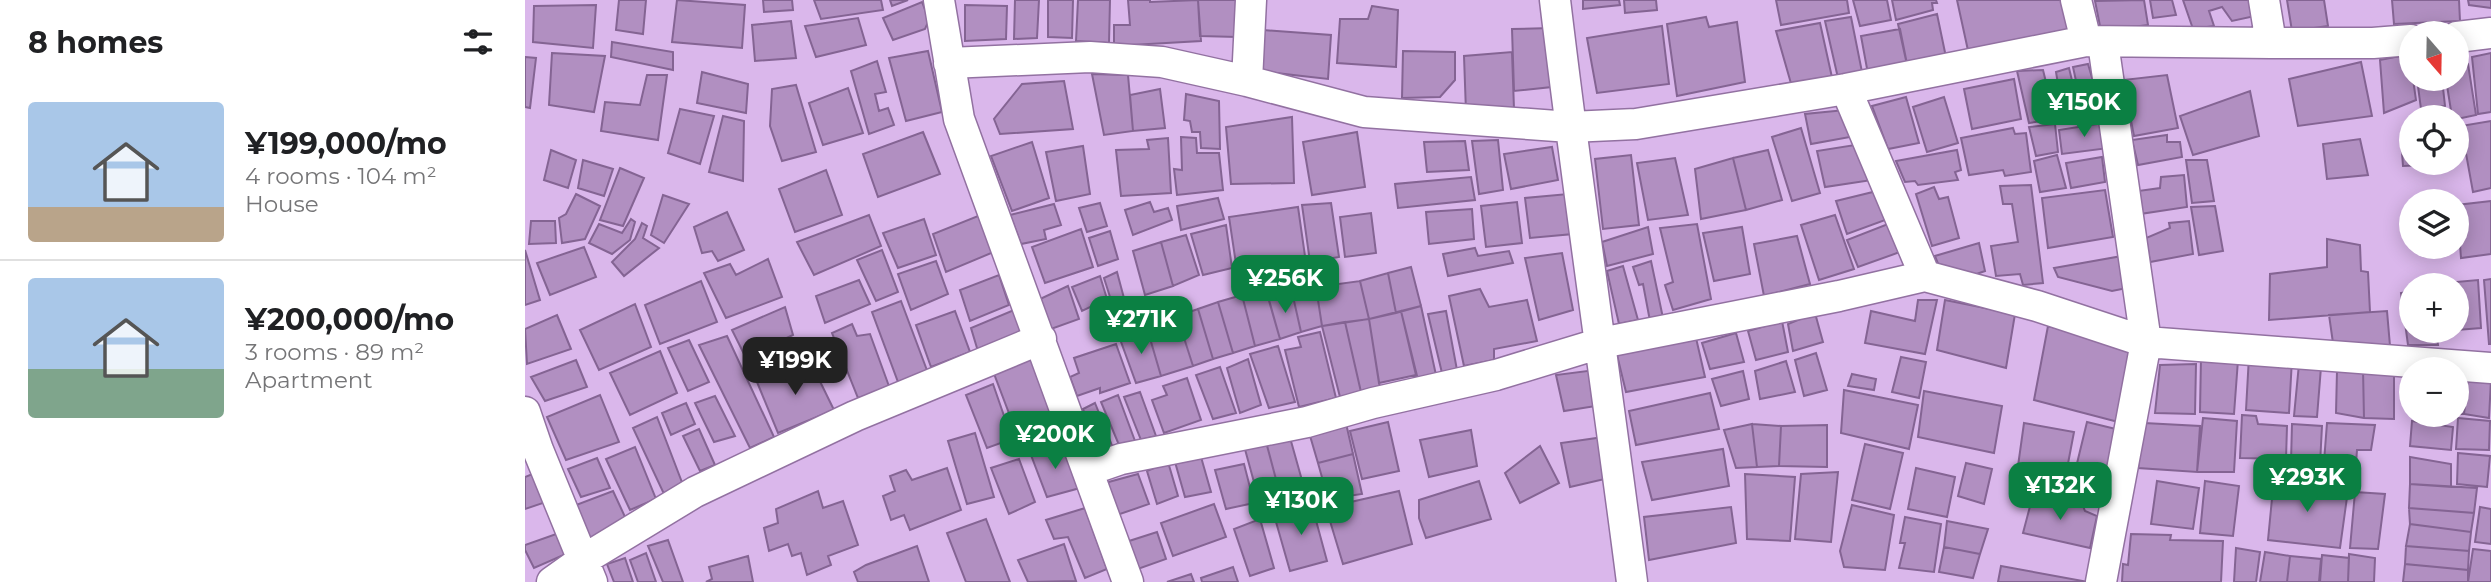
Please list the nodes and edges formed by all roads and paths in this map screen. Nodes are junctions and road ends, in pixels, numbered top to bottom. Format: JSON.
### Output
{"nodes":[{"id":1,"x":939,"y":0,"type":"edge"},
{"id":2,"x":1251,"y":0,"type":"edge"},
{"id":3,"x":1555,"y":0,"type":"edge"},
{"id":4,"x":2076,"y":0,"type":"edge"},
{"id":5,"x":2265,"y":0,"type":"edge"},
{"id":6,"x":2491,"y":33,"type":"edge"},
{"id":7,"x":2469,"y":36,"type":"edge"},
{"id":8,"x":2399,"y":41,"type":"edge"},
{"id":9,"x":2094,"y":42,"type":"junction"},
{"id":10,"x":2271,"y":43,"type":"junction"},
{"id":11,"x":949,"y":63,"type":"junction"},
{"id":12,"x":1247,"y":81,"type":"junction"},
{"id":13,"x":1846,"y":89,"type":"junction"},
{"id":14,"x":1570,"y":127,"type":"junction"},
{"id":15,"x":1925,"y":276,"type":"junction"},
{"id":16,"x":1041,"y":339,"type":"junction"},
{"id":17,"x":1601,"y":342,"type":"junction"},
{"id":18,"x":2146,"y":342,"type":"junction"},
{"id":19,"x":2491,"y":368,"type":"edge"},
{"id":20,"x":525,"y":412,"type":"edge"},
{"id":21,"x":1089,"y":470,"type":"junction"},
{"id":22,"x":587,"y":571,"type":"edge"},
{"id":23,"x":1120,"y":579,"type":"edge"},
{"id":24,"x":552,"y":582,"type":"edge"},
{"id":25,"x":1632,"y":582,"type":"edge"},
{"id":26,"x":2101,"y":582,"type":"edge"}],
"edges":[{"from":1,"to":11,"type":"street"},
{"from":2,"to":12,"type":"street"},
{"from":3,"to":14,"type":"street"},
{"from":4,"to":9,"type":"street"},
{"from":5,"to":10,"type":"street"},
{"from":6,"to":7,"type":"street"},
{"from":8,"to":10,"type":"street"},
{"from":9,"to":10,"type":"street"},
{"from":9,"to":13,"type":"street"},
{"from":9,"to":18,"type":"street"},
{"from":11,"to":12,"type":"street"},
{"from":11,"to":16,"type":"street"},
{"from":12,"to":14,"type":"street"},
{"from":13,"to":14,"type":"street"},
{"from":13,"to":15,"type":"street"},
{"from":14,"to":17,"type":"street"},
{"from":15,"to":17,"type":"street"},
{"from":15,"to":18,"type":"street"},
{"from":16,"to":21,"type":"street"},
{"from":16,"to":22,"type":"street"},
{"from":17,"to":21,"type":"street"},
{"from":17,"to":25,"type":"street"},
{"from":18,"to":19,"type":"street"},
{"from":18,"to":26,"type":"street"},
{"from":20,"to":22,"type":"street"},
{"from":21,"to":23,"type":"street"},
{"from":22,"to":24,"type":"street"}]}
